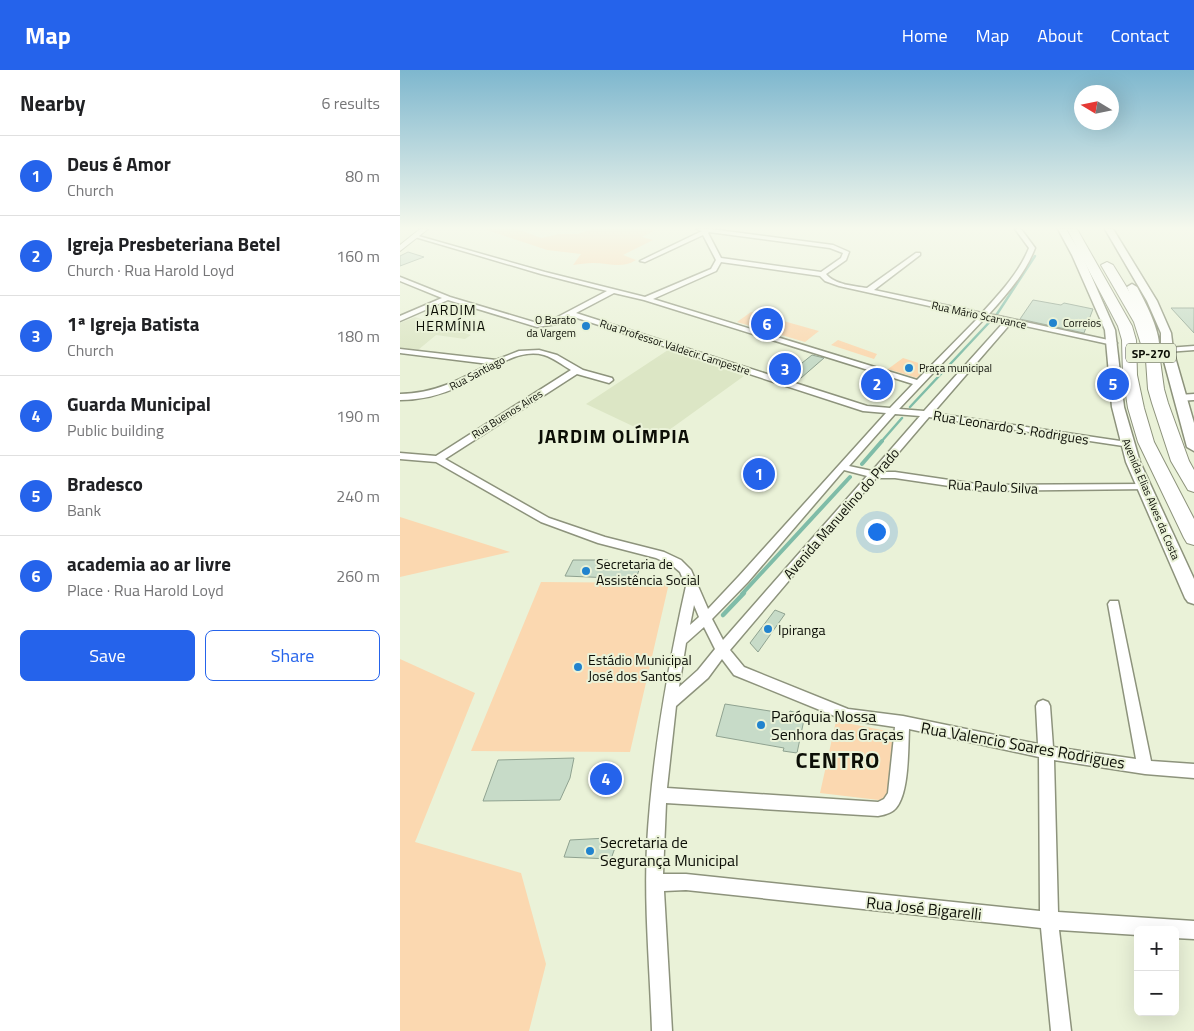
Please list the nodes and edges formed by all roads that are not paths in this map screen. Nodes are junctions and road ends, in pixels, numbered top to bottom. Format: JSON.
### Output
{"nodes":[{"id":1,"x":545,"y":274,"type":"edge"},
{"id":2,"x":705,"y":274,"type":"edge"},
{"id":3,"x":822,"y":274,"type":"edge"},
{"id":4,"x":891,"y":274,"type":"edge"},
{"id":5,"x":1018,"y":274,"type":"edge"},
{"id":6,"x":1085,"y":274,"type":"edge"},
{"id":7,"x":1098,"y":274,"type":"edge"},
{"id":8,"x":1113,"y":274,"type":"edge"},
{"id":9,"x":1125,"y":274,"type":"edge"},
{"id":10,"x":1135,"y":274,"type":"edge"},
{"id":11,"x":400,"y":279,"type":"edge"},
{"id":12,"x":868,"y":291,"type":"junction"},
{"id":13,"x":611,"y":292,"type":"junction"},
{"id":14,"x":448,"y":298,"type":"junction"},
{"id":15,"x":646,"y":299,"type":"junction"},
{"id":16,"x":571,"y":314,"type":"junction"},
{"id":17,"x":983,"y":316,"type":"junction"},
{"id":18,"x":400,"y":319,"type":"edge"},
{"id":19,"x":1009,"y":320,"type":"junction"},
{"id":20,"x":1113,"y":343,"type":"junction"},
{"id":21,"x":1194,"y":348,"type":"edge"},
{"id":22,"x":1167,"y":350,"type":"junction"},
{"id":23,"x":400,"y":351,"type":"edge"},
{"id":24,"x":1153,"y":360,"type":"junction"},
{"id":25,"x":494,"y":362,"type":"junction"},
{"id":26,"x":577,"y":370,"type":"junction"},
{"id":27,"x":609,"y":380,"type":"dead end"},
{"id":28,"x":919,"y":383,"type":"junction"},
{"id":29,"x":400,"y":397,"type":"edge"},
{"id":30,"x":1194,"y":397,"type":"edge"},
{"id":31,"x":1179,"y":398,"type":"junction"},
{"id":32,"x":894,"y":412,"type":"junction"},
{"id":33,"x":925,"y":414,"type":"junction"},
{"id":34,"x":1127,"y":445,"type":"junction"},
{"id":35,"x":1194,"y":447,"type":"edge"},
{"id":36,"x":400,"y":456,"type":"edge"},
{"id":37,"x":438,"y":458,"type":"junction"},
{"id":38,"x":842,"y":466,"type":"junction"},
{"id":39,"x":876,"y":475,"type":"junction"},
{"id":40,"x":1194,"y":486,"type":"edge"},
{"id":41,"x":1145,"y":487,"type":"junction"},
{"id":42,"x":1194,"y":538,"type":"edge"},
{"id":43,"x":692,"y":584,"type":"junction"},
{"id":44,"x":1194,"y":598,"type":"edge"},
{"id":45,"x":1114,"y":604,"type":"dead end"},
{"id":46,"x":706,"y":620,"type":"junction"},
{"id":47,"x":680,"y":641,"type":"junction"},
{"id":48,"x":722,"y":650,"type":"junction"},
{"id":49,"x":671,"y":702,"type":"junction"},
{"id":50,"x":1043,"y":706,"type":"dead end"},
{"id":51,"x":903,"y":722,"type":"junction"},
{"id":52,"x":1046,"y":752,"type":"junction"},
{"id":53,"x":1145,"y":767,"type":"junction"},
{"id":54,"x":1194,"y":771,"type":"edge"},
{"id":55,"x":658,"y":795,"type":"junction"},
{"id":56,"x":654,"y":883,"type":"junction"},
{"id":57,"x":1048,"y":919,"type":"junction"},
{"id":58,"x":1194,"y":930,"type":"edge"},
{"id":59,"x":662,"y":1031,"type":"edge"},
{"id":60,"x":1061,"y":1031,"type":"edge"}],
"edges":[{"from":1,"to":13,"type":"street"},
{"from":2,"to":15,"type":"street"},
{"from":3,"to":12,"type":"street","name":"Rua Mário Scarvance"},
{"from":4,"to":12,"type":"street"},
{"from":5,"to":17,"type":"street","name":"Avenida Manuelino do Prado"},
{"from":6,"to":20,"type":"main road","name":"Avenida Elias Alves da Costa"},
{"from":7,"to":42,"type":"highway","number":"SP-270"},
{"from":8,"to":24,"type":"highway","number":"SP-270"},
{"from":9,"to":24,"type":"main road"},
{"from":10,"to":22,"type":"main road"},
{"from":11,"to":14,"type":"street"},
{"from":12,"to":17,"type":"street","name":"Rua Mário Scarvance"},
{"from":13,"to":15,"type":"street"},
{"from":13,"to":16,"type":"street"},
{"from":14,"to":16,"type":"street"},
{"from":14,"to":18,"type":"street"},
{"from":15,"to":28,"type":"street"},
{"from":16,"to":32,"type":"street","name":"Rua Professor Valdecir Campestre"},
{"from":17,"to":19,"type":"street","name":"Rua Mário Scarvance"},
{"from":17,"to":28,"type":"street","name":"Avenida Manuelino do Prado"},
{"from":19,"to":20,"type":"street","name":"Rua Mário Scarvance"},
{"from":19,"to":33,"type":"street","name":"Avenida Manuelino do Prado"},
{"from":20,"to":34,"type":"main road","name":"Avenida Elias Alves da Costa"},
{"from":21,"to":22,"type":"street"},
{"from":22,"to":31,"type":"main road"},
{"from":23,"to":25,"type":"street"},
{"from":24,"to":40,"type":"highway","number":"SP-270"},
{"from":25,"to":26,"type":"street","name":"Rua Santiago"},
{"from":25,"to":29,"type":"street","name":"Rua Santiago"},
{"from":26,"to":27,"type":"street","name":"Rua Santiago"},
{"from":26,"to":37,"type":"street","name":"Rua Buenos Aires"},
{"from":28,"to":32,"type":"street","name":"Avenida Manuelino do Prado"},
{"from":30,"to":31,"type":"street"},
{"from":31,"to":35,"type":"main road"},
{"from":32,"to":33,"type":"street","name":"Rua Leonardo S. Rodrigues"},
{"from":32,"to":38,"type":"street","name":"Avenida Manuelino do Prado"},
{"from":33,"to":34,"type":"street","name":"Rua Leonardo S. Rodrigues"},
{"from":33,"to":39,"type":"street","name":"Avenida Manuelino do Prado"},
{"from":34,"to":41,"type":"main road","name":"Avenida Elias Alves da Costa"},
{"from":36,"to":37,"type":"street"},
{"from":37,"to":43,"type":"street","name":"Rua Valencio Soares Rodrigues"},
{"from":38,"to":39,"type":"street","name":"Rua Paulo Silva"},
{"from":38,"to":46,"type":"street","name":"Avenida Manuelino do Prado"},
{"from":39,"to":41,"type":"street","name":"Rua Paulo Silva"},
{"from":39,"to":48,"type":"street","name":"Avenida Manuelino do Prado"},
{"from":41,"to":44,"type":"main road","name":"Avenida Elias Alves da Costa"},
{"from":43,"to":46,"type":"street","name":"Rua Valencio Soares Rodrigues"},
{"from":43,"to":47,"type":"street"},
{"from":45,"to":53,"type":"street"},
{"from":46,"to":47,"type":"street","name":"Avenida Manuelino do Prado"},
{"from":46,"to":48,"type":"street","name":"Rua Valencio Soares Rodrigues"},
{"from":47,"to":49,"type":"street"},
{"from":48,"to":49,"type":"street","name":"Avenida Manuelino do Prado"},
{"from":48,"to":51,"type":"street","name":"Rua Valencio Soares Rodrigues"},
{"from":49,"to":55,"type":"street"},
{"from":50,"to":52,"type":"street"},
{"from":51,"to":52,"type":"street","name":"Rua Valencio Soares Rodrigues"},
{"from":51,"to":55,"type":"street"},
{"from":52,"to":53,"type":"street","name":"Rua Valencio Soares Rodrigues"},
{"from":52,"to":57,"type":"street"},
{"from":53,"to":54,"type":"street","name":"Rua Valencio Soares Rodrigues"},
{"from":55,"to":56,"type":"street"},
{"from":56,"to":57,"type":"street","name":"Rua José Bigarelli"},
{"from":56,"to":59,"type":"street"},
{"from":57,"to":58,"type":"street","name":"Rua José Bigarelli"},
{"from":57,"to":60,"type":"street"}]}
